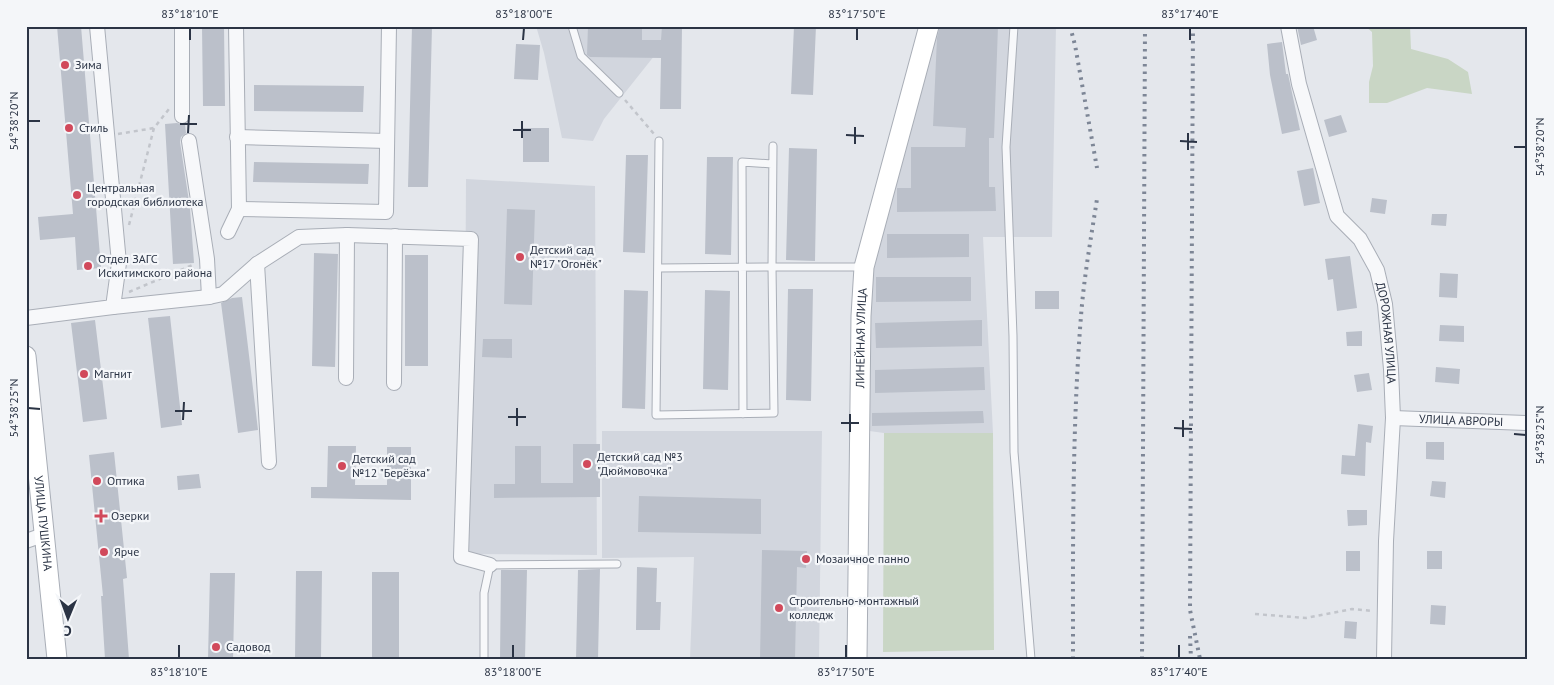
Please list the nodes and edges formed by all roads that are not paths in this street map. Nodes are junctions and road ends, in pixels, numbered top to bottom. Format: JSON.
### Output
{"nodes":[{"id":1,"x":97,"y":26,"type":"edge"},
{"id":2,"x":182,"y":26,"type":"edge"},
{"id":3,"x":236,"y":26,"type":"edge"},
{"id":4,"x":389,"y":26,"type":"edge"},
{"id":5,"x":572,"y":26,"type":"edge"},
{"id":6,"x":929,"y":26,"type":"edge"},
{"id":7,"x":1014,"y":26,"type":"edge"},
{"id":8,"x":1288,"y":26,"type":"edge"},
{"id":9,"x":619,"y":93,"type":"road end"},
{"id":10,"x":182,"y":116,"type":"dead end"},
{"id":11,"x":237,"y":137,"type":"junction"},
{"id":12,"x":189,"y":141,"type":"dead end"},
{"id":13,"x":387,"y":141,"type":"junction"},
{"id":14,"x":659,"y":141,"type":"road end"},
{"id":15,"x":773,"y":146,"type":"dead end"},
{"id":16,"x":772,"y":164,"type":"junction"},
{"id":17,"x":239,"y":210,"type":"junction"},
{"id":18,"x":228,"y":232,"type":"dead end"},
{"id":19,"x":347,"y":235,"type":"junction"},
{"id":20,"x":394,"y":236,"type":"junction"},
{"id":21,"x":257,"y":264,"type":"junction"},
{"id":22,"x":772,"y":267,"type":"junction"},
{"id":23,"x":864,"y":267,"type":"junction"},
{"id":24,"x":658,"y":268,"type":"junction"},
{"id":25,"x":742,"y":268,"type":"junction"},
{"id":26,"x":209,"y":297,"type":"junction"},
{"id":27,"x":114,"y":303,"type":"junction"},
{"id":28,"x":26,"y":318,"type":"edge"},
{"id":29,"x":26,"y":356,"type":"edge"},
{"id":30,"x":346,"y":378,"type":"dead end"},
{"id":31,"x":394,"y":383,"type":"dead end"},
{"id":32,"x":743,"y":414,"type":"junction"},
{"id":33,"x":1393,"y":418,"type":"junction"},
{"id":34,"x":1528,"y":423,"type":"edge"},
{"id":35,"x":269,"y":462,"type":"dead end"},
{"id":36,"x":46,"y":534,"type":"junction"},
{"id":37,"x":26,"y":541,"type":"edge"},
{"id":38,"x":617,"y":564,"type":"dead end"},
{"id":39,"x":490,"y":565,"type":"junction"},
{"id":40,"x":58,"y":659,"type":"edge"},
{"id":41,"x":484,"y":659,"type":"edge"},
{"id":42,"x":857,"y":659,"type":"edge"},
{"id":43,"x":1030,"y":659,"type":"edge"},
{"id":44,"x":1384,"y":659,"type":"edge"}],
"edges":[{"from":1,"to":27,"type":"street"},
{"from":2,"to":10,"type":"street"},
{"from":3,"to":11,"type":"street"},
{"from":4,"to":13,"type":"street"},
{"from":5,"to":9,"type":"lane"},
{"from":6,"to":23,"type":"main road","name":"ЛИНЕЙНАЯ УЛИЦА"},
{"from":7,"to":43,"type":"lane"},
{"from":8,"to":33,"type":"street","name":"ДОРОЖНАЯ УЛИЦА"},
{"from":11,"to":13,"type":"street"},
{"from":11,"to":17,"type":"street"},
{"from":12,"to":26,"type":"street"},
{"from":13,"to":17,"type":"street"},
{"from":14,"to":24,"type":"lane"},
{"from":15,"to":16,"type":"lane"},
{"from":16,"to":22,"type":"lane"},
{"from":16,"to":25,"type":"lane"},
{"from":17,"to":18,"type":"street"},
{"from":19,"to":20,"type":"street"},
{"from":19,"to":21,"type":"street"},
{"from":19,"to":30,"type":"street"},
{"from":20,"to":31,"type":"street"},
{"from":20,"to":39,"type":"street"},
{"from":21,"to":26,"type":"street"},
{"from":21,"to":35,"type":"street"},
{"from":22,"to":23,"type":"lane"},
{"from":22,"to":25,"type":"lane"},
{"from":22,"to":32,"type":"lane"},
{"from":23,"to":42,"type":"main road","name":"ЛИНЕЙНАЯ УЛИЦА"},
{"from":24,"to":25,"type":"lane"},
{"from":24,"to":32,"type":"lane"},
{"from":25,"to":32,"type":"lane"},
{"from":26,"to":27,"type":"street"},
{"from":27,"to":28,"type":"street"},
{"from":29,"to":36,"type":"main road","name":"УЛИЦА ПУШКИНА"},
{"from":33,"to":34,"type":"street","name":"УЛИЦА АВРОРЫ"},
{"from":33,"to":44,"type":"street","name":"ДОРОЖНАЯ УЛИЦА"},
{"from":36,"to":37,"type":"street"},
{"from":36,"to":40,"type":"main road","name":"УЛИЦА ПУШКИНА"},
{"from":38,"to":39,"type":"lane"},
{"from":39,"to":41,"type":"lane"}]}
